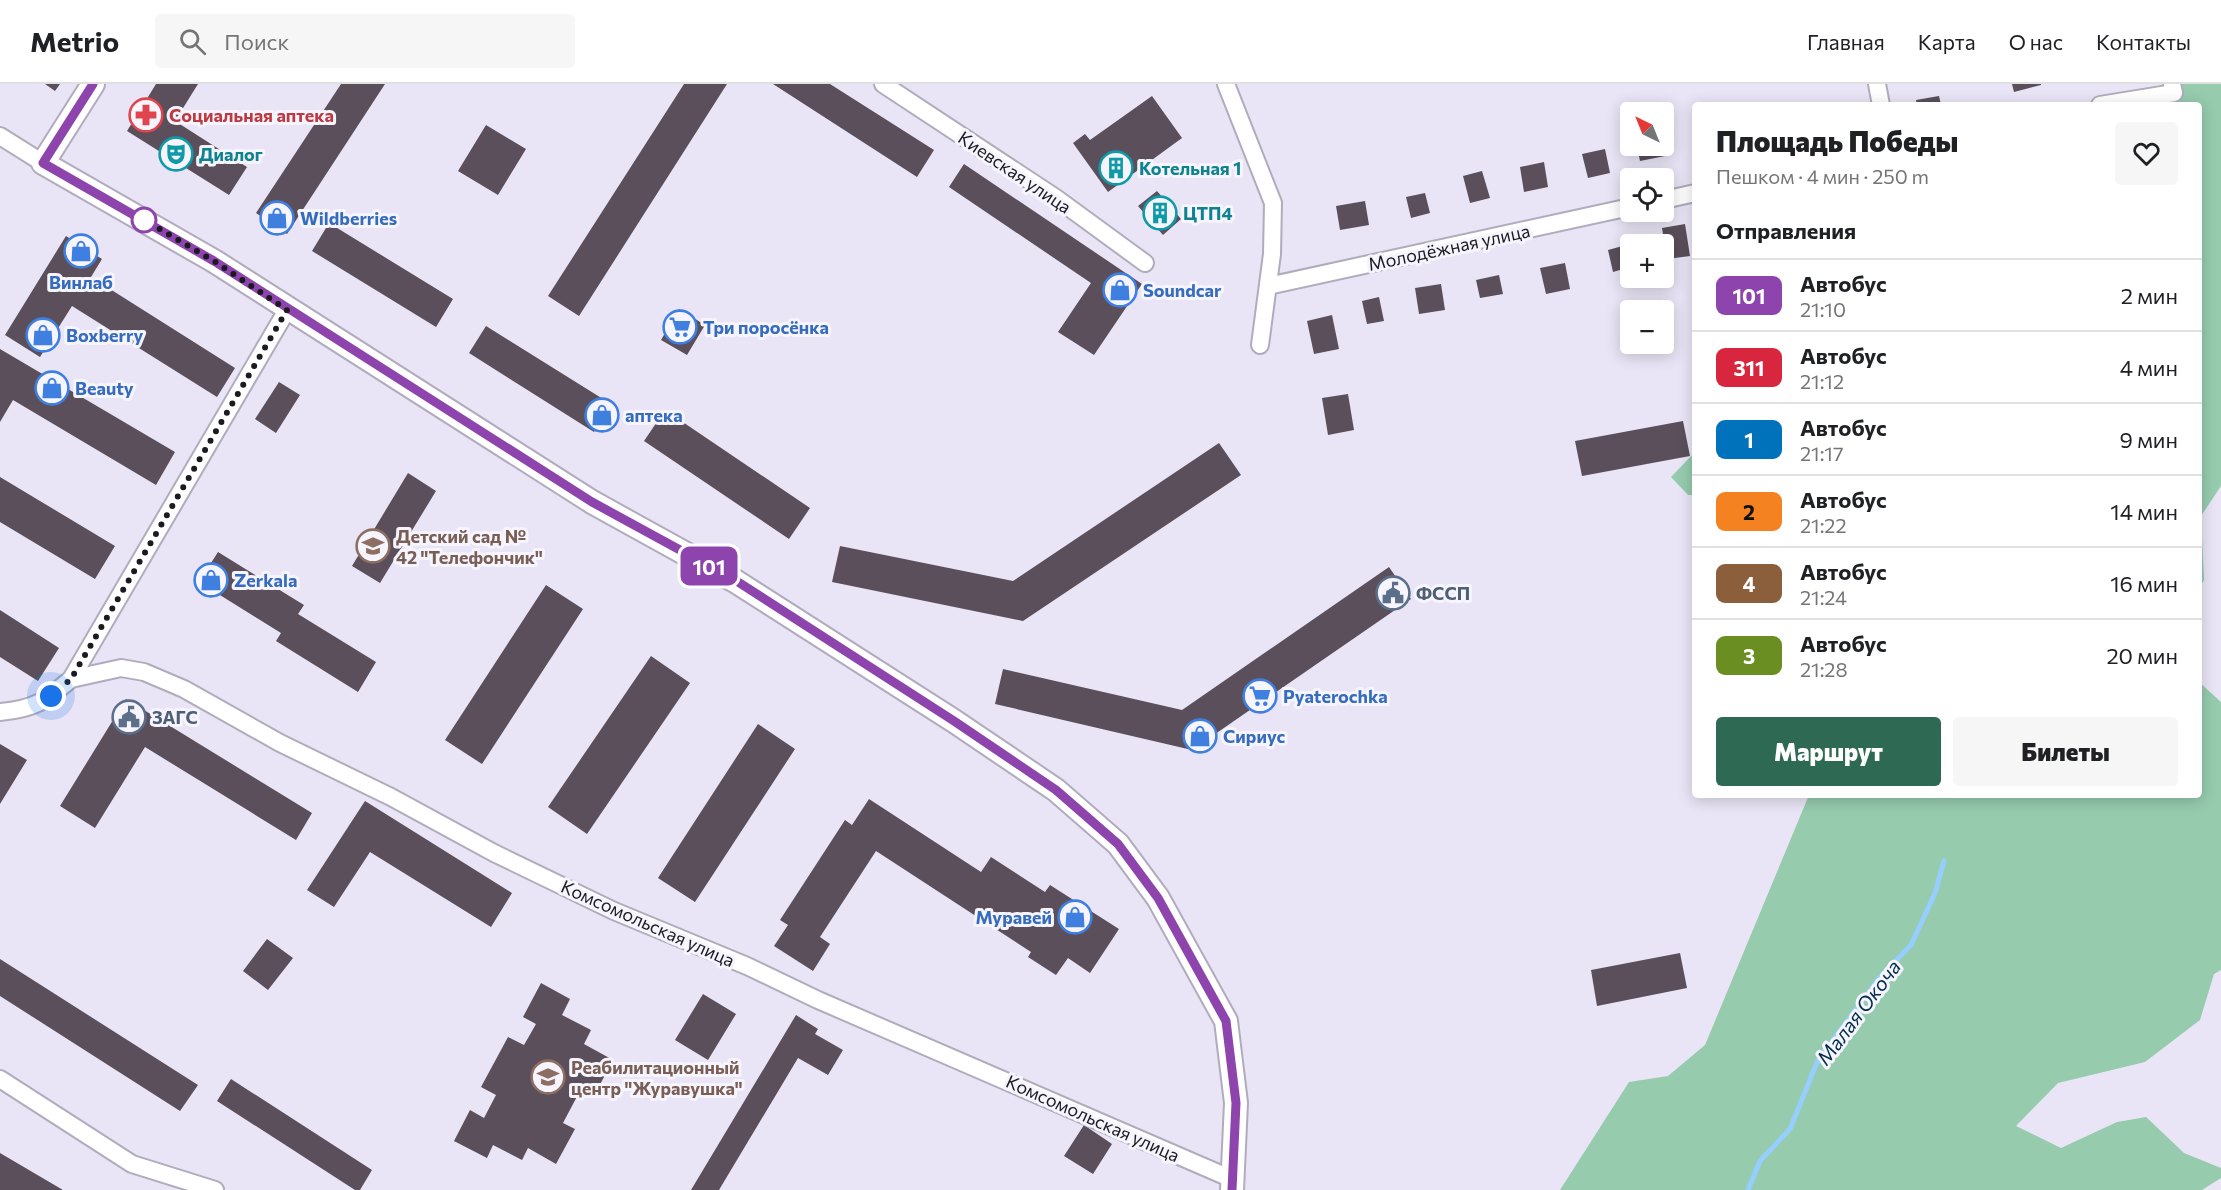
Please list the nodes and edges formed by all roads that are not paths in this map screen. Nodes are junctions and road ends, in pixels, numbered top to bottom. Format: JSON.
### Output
{"nodes":[{"id":1,"x":93,"y":84,"type":"edge"},
{"id":2,"x":883,"y":84,"type":"edge"},
{"id":3,"x":1226,"y":84,"type":"edge"},
{"id":4,"x":1877,"y":84,"type":"edge"},
{"id":5,"x":2173,"y":89,"type":"edge"},
{"id":6,"x":1880,"y":102,"type":"edge"},
{"id":7,"x":2114,"y":102,"type":"edge"},
{"id":8,"x":0,"y":136,"type":"edge"},
{"id":9,"x":43,"y":163,"type":"junction"},
{"id":10,"x":1692,"y":194,"type":"edge"},
{"id":11,"x":1674,"y":198,"type":"edge"},
{"id":12,"x":1620,"y":209,"type":"edge"},
{"id":13,"x":1146,"y":263,"type":"dead end"},
{"id":14,"x":1268,"y":286,"type":"junction"},
{"id":15,"x":287,"y":310,"type":"junction"},
{"id":16,"x":1260,"y":345,"type":"dead end"},
{"id":17,"x":71,"y":679,"type":"junction"},
{"id":18,"x":0,"y":712,"type":"edge"},
{"id":19,"x":0,"y":1079,"type":"edge"},
{"id":20,"x":1232,"y":1184,"type":"edge"},
{"id":21,"x":215,"y":1190,"type":"edge"}],
"edges":[{"from":1,"to":9,"type":"main road"},
{"from":2,"to":13,"type":"street","name":"Киевская улица"},
{"from":3,"to":14,"type":"street"},
{"from":4,"to":6,"type":"street"},
{"from":5,"to":7,"type":"street"},
{"from":8,"to":9,"type":"street"},
{"from":9,"to":15,"type":"main road"},
{"from":10,"to":11,"type":"street"},
{"from":12,"to":14,"type":"street","name":"Молодёжная улица"},
{"from":14,"to":16,"type":"street"},
{"from":15,"to":17,"type":"street"},
{"from":15,"to":20,"type":"main road"},
{"from":17,"to":18,"type":"street"},
{"from":17,"to":20,"type":"street","name":"Комсомольская улица"},
{"from":19,"to":21,"type":"street"}]}
